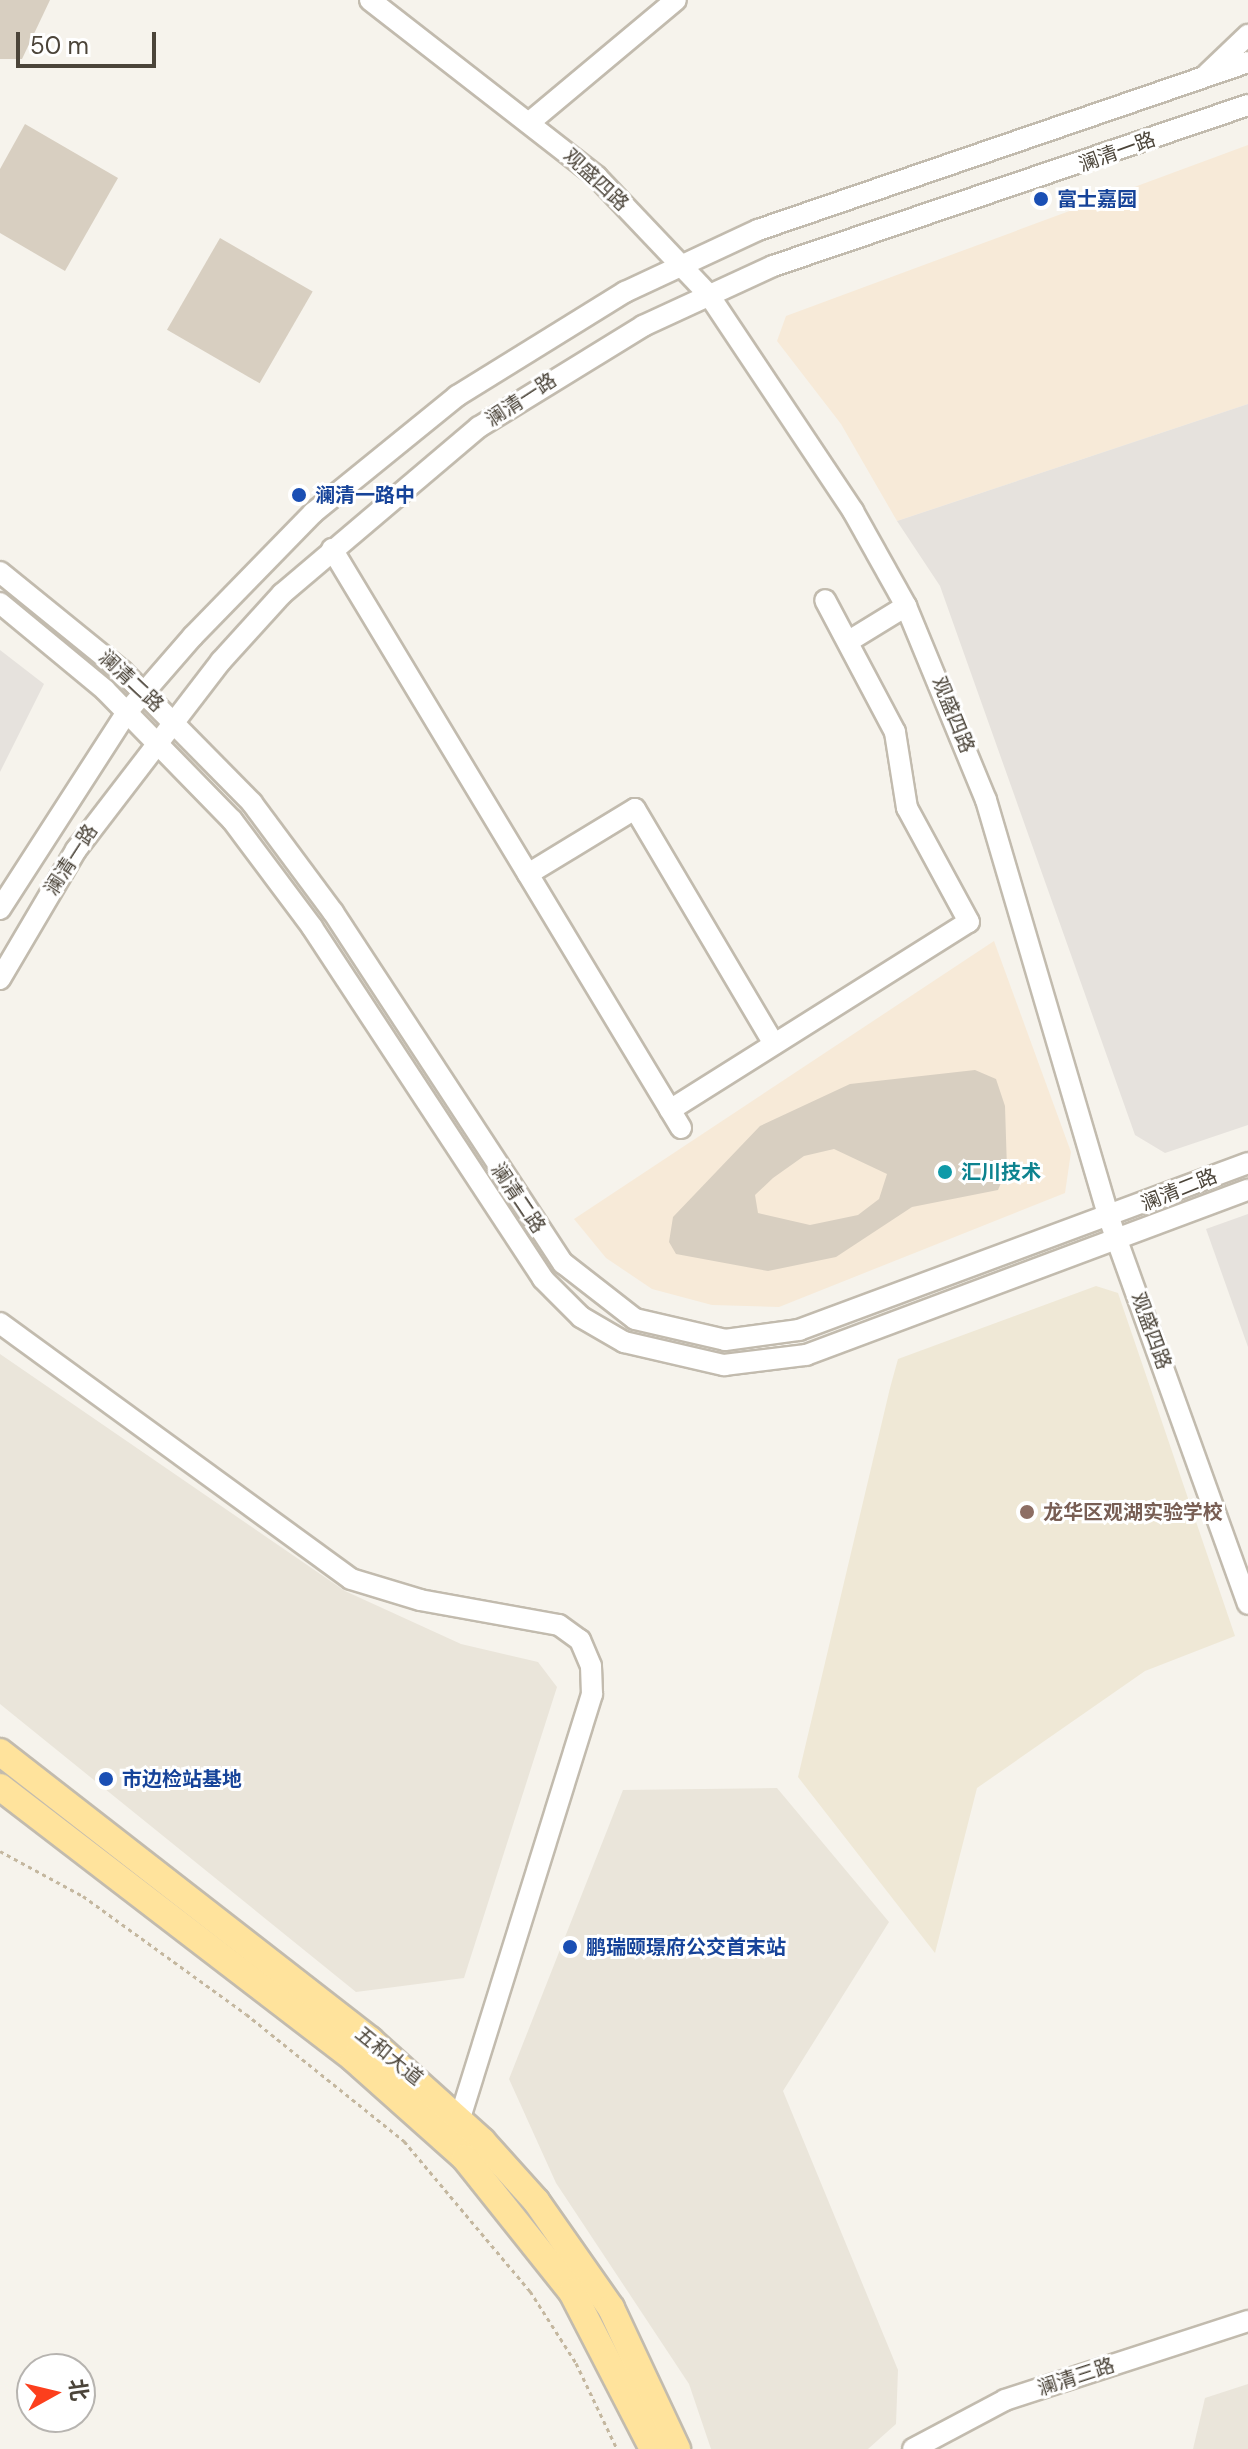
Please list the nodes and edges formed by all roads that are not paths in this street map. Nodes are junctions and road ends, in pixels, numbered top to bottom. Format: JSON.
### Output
{"nodes":[{"id":1,"x":370,"y":0,"type":"edge"},
{"id":2,"x":665,"y":5,"type":"edge"},
{"id":3,"x":1248,"y":35,"type":"edge"},
{"id":4,"x":1248,"y":62,"type":"edge"},
{"id":5,"x":1201,"y":79,"type":"junction"},
{"id":6,"x":1248,"y":105,"type":"edge"},
{"id":7,"x":1238,"y":112,"type":"edge"},
{"id":8,"x":530,"y":122,"type":"junction"},
{"id":9,"x":683,"y":266,"type":"junction"},
{"id":10,"x":709,"y":295,"type":"junction"},
{"id":11,"x":332,"y":549,"type":"junction"},
{"id":12,"x":0,"y":572,"type":"edge"},
{"id":13,"x":825,"y":600,"type":"dead end"},
{"id":14,"x":0,"y":603,"type":"edge"},
{"id":15,"x":906,"y":606,"type":"junction"},
{"id":16,"x":849,"y":641,"type":"junction"},
{"id":17,"x":145,"y":694,"type":"junction"},
{"id":18,"x":127,"y":712,"type":"junction"},
{"id":19,"x":173,"y":721,"type":"junction"},
{"id":20,"x":157,"y":741,"type":"junction"},
{"id":21,"x":528,"y":874,"type":"junction"},
{"id":22,"x":0,"y":909,"type":"edge"},
{"id":23,"x":0,"y":979,"type":"edge"},
{"id":24,"x":774,"y":1044,"type":"junction"},
{"id":25,"x":670,"y":1110,"type":"junction"},
{"id":26,"x":681,"y":1128,"type":"dead end"},
{"id":27,"x":1248,"y":1163,"type":"edge"},
{"id":28,"x":1248,"y":1190,"type":"edge"},
{"id":29,"x":1109,"y":1218,"type":"junction"},
{"id":30,"x":1119,"y":1242,"type":"junction"},
{"id":31,"x":0,"y":1323,"type":"edge"},
{"id":32,"x":1248,"y":1604,"type":"edge"},
{"id":33,"x":0,"y":1752,"type":"edge"},
{"id":34,"x":0,"y":1787,"type":"edge"},
{"id":35,"x":460,"y":2119,"type":"junction"},
{"id":36,"x":1248,"y":2321,"type":"edge"},
{"id":37,"x":653,"y":2449,"type":"edge"},
{"id":38,"x":677,"y":2449,"type":"edge"},
{"id":39,"x":913,"y":2449,"type":"edge"}],
"edges":[{"from":1,"to":8,"type":"street","name":"观盛四路"},
{"from":2,"to":8,"type":"street"},
{"from":3,"to":5,"type":"street"},
{"from":4,"to":5,"type":"street","name":"澜清一路"},
{"from":5,"to":9,"type":"street","name":"澜清一路"},
{"from":6,"to":7,"type":"street","name":"澜清一路"},
{"from":7,"to":10,"type":"street","name":"澜清一路"},
{"from":8,"to":9,"type":"street","name":"观盛四路"},
{"from":9,"to":10,"type":"street","name":"观盛四路"},
{"from":9,"to":17,"type":"street","name":"澜清一路"},
{"from":10,"to":11,"type":"street","name":"澜清一路"},
{"from":10,"to":15,"type":"street","name":"观盛四路"},
{"from":11,"to":19,"type":"street","name":"澜清一路"},
{"from":11,"to":21,"type":"street"},
{"from":12,"to":17,"type":"street","name":"澜清二路"},
{"from":13,"to":16,"type":"street"},
{"from":14,"to":18,"type":"street","name":"澜清二路"},
{"from":15,"to":16,"type":"street"},
{"from":15,"to":29,"type":"street","name":"观盛四路"},
{"from":16,"to":24,"type":"street"},
{"from":17,"to":18,"type":"street","name":"澜清一路"},
{"from":17,"to":19,"type":"street","name":"澜清二路"},
{"from":18,"to":20,"type":"street","name":"澜清二路"},
{"from":18,"to":22,"type":"street","name":"澜清一路"},
{"from":19,"to":20,"type":"street","name":"澜清一路"},
{"from":19,"to":29,"type":"street","name":"澜清二路"},
{"from":20,"to":23,"type":"street","name":"澜清一路"},
{"from":20,"to":30,"type":"street","name":"澜清二路"},
{"from":21,"to":24,"type":"street"},
{"from":21,"to":25,"type":"street"},
{"from":24,"to":25,"type":"street"},
{"from":25,"to":26,"type":"street"},
{"from":27,"to":29,"type":"street","name":"澜清二路"},
{"from":28,"to":30,"type":"street","name":"澜清二路"},
{"from":29,"to":30,"type":"street","name":"观盛四路"},
{"from":30,"to":32,"type":"street","name":"观盛四路"},
{"from":31,"to":35,"type":"street"},
{"from":33,"to":35,"type":"main road","name":"五和大道"},
{"from":34,"to":37,"type":"main road","name":"五和大道"},
{"from":35,"to":38,"type":"main road","name":"五和大道"},
{"from":36,"to":39,"type":"street","name":"澜清三路"}]}
